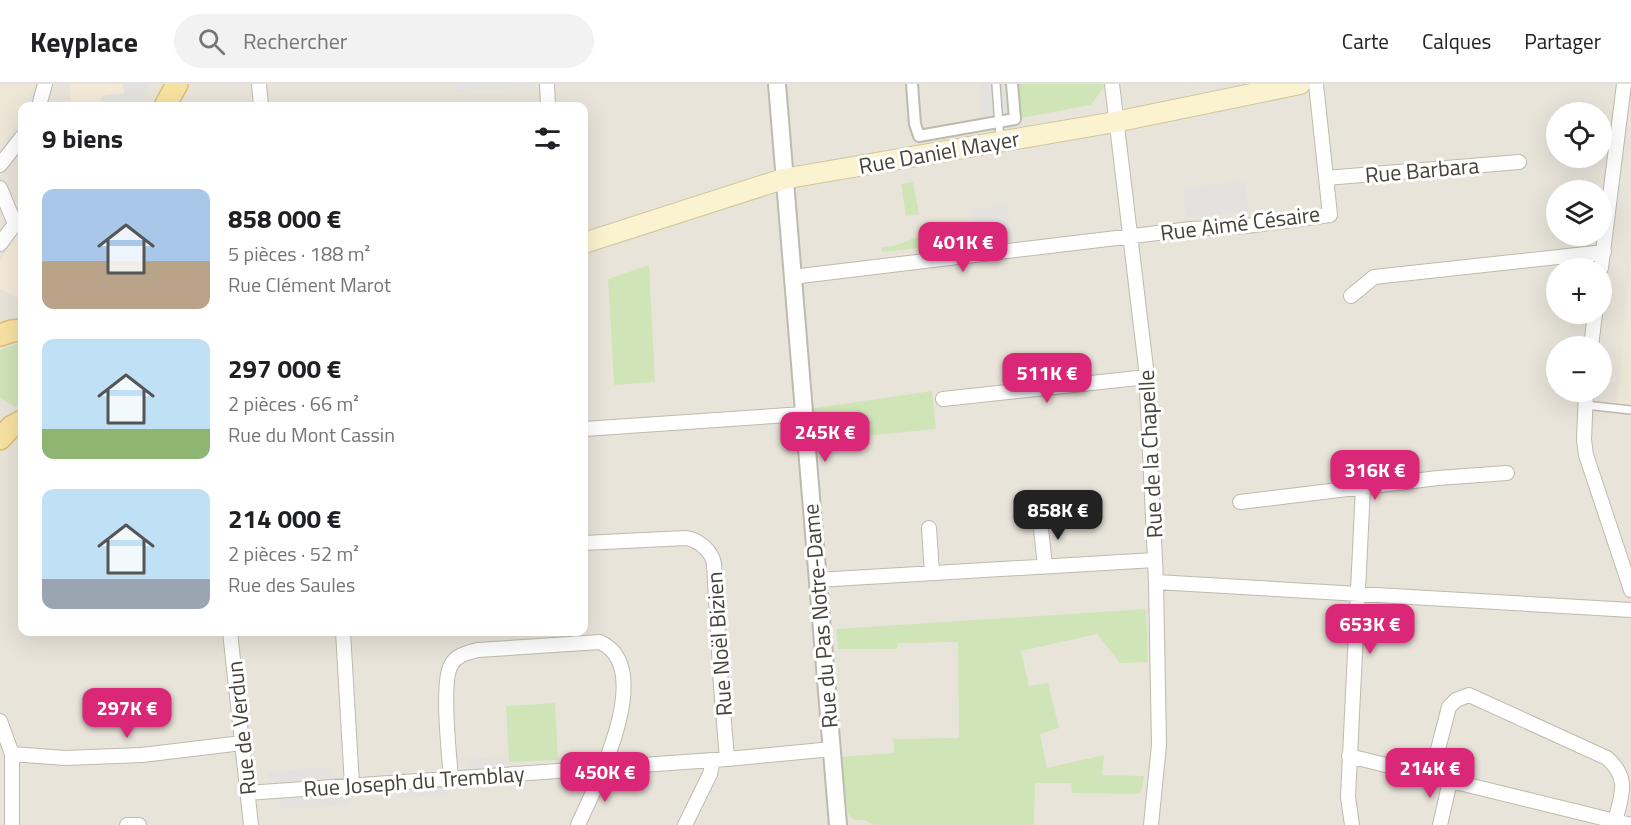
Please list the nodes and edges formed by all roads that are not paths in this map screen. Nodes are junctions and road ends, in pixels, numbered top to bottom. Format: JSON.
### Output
{"nodes":[{"id":1,"x":45,"y":84,"type":"edge"},
{"id":2,"x":165,"y":84,"type":"edge"},
{"id":3,"x":177,"y":84,"type":"edge"},
{"id":4,"x":259,"y":84,"type":"edge"},
{"id":5,"x":547,"y":84,"type":"edge"},
{"id":6,"x":777,"y":84,"type":"edge"},
{"id":7,"x":912,"y":84,"type":"edge"},
{"id":8,"x":996,"y":84,"type":"edge"},
{"id":9,"x":1012,"y":84,"type":"edge"},
{"id":10,"x":1112,"y":84,"type":"edge"},
{"id":11,"x":1300,"y":84,"type":"edge"},
{"id":12,"x":1317,"y":84,"type":"edge"},
{"id":13,"x":1624,"y":84,"type":"edge"},
{"id":14,"x":40,"y":102,"type":"edge"},
{"id":15,"x":155,"y":102,"type":"edge"},
{"id":16,"x":167,"y":102,"type":"edge"},
{"id":17,"x":261,"y":102,"type":"edge"},
{"id":18,"x":548,"y":102,"type":"edge"},
{"id":19,"x":999,"y":122,"type":"junction"},
{"id":20,"x":1115,"y":123,"type":"junction"},
{"id":21,"x":18,"y":142,"type":"edge"},
{"id":22,"x":1000,"y":142,"type":"junction"},
{"id":23,"x":1519,"y":162,"type":"dead end"},
{"id":24,"x":0,"y":165,"type":"edge"},
{"id":25,"x":1326,"y":178,"type":"junction"},
{"id":26,"x":783,"y":179,"type":"junction"},
{"id":27,"x":0,"y":188,"type":"edge"},
{"id":28,"x":1130,"y":237,"type":"junction"},
{"id":29,"x":588,"y":242,"type":"edge"},
{"id":30,"x":0,"y":244,"type":"edge"},
{"id":31,"x":1604,"y":252,"type":"junction"},
{"id":32,"x":1603,"y":258,"type":"edge"},
{"id":33,"x":792,"y":277,"type":"junction"},
{"id":34,"x":1351,"y":296,"type":"dead end"},
{"id":35,"x":18,"y":330,"type":"edge"},
{"id":36,"x":0,"y":335,"type":"edge"},
{"id":37,"x":1147,"y":377,"type":"junction"},
{"id":38,"x":943,"y":399,"type":"dead end"},
{"id":39,"x":1586,"y":402,"type":"edge"},
{"id":40,"x":1601,"y":402,"type":"edge"},
{"id":41,"x":1631,"y":410,"type":"edge"},
{"id":42,"x":803,"y":414,"type":"junction"},
{"id":43,"x":0,"y":415,"type":"edge"},
{"id":44,"x":18,"y":421,"type":"edge"},
{"id":45,"x":18,"y":423,"type":"edge"},
{"id":46,"x":588,"y":429,"type":"edge"},
{"id":47,"x":0,"y":439,"type":"edge"},
{"id":48,"x":1508,"y":473,"type":"dead end"},
{"id":49,"x":1364,"y":487,"type":"junction"},
{"id":50,"x":1240,"y":502,"type":"dead end"},
{"id":51,"x":1040,"y":520,"type":"dead end"},
{"id":52,"x":929,"y":528,"type":"dead end"},
{"id":53,"x":588,"y":543,"type":"edge"},
{"id":54,"x":1155,"y":560,"type":"junction"},
{"id":55,"x":1045,"y":566,"type":"junction"},
{"id":56,"x":932,"y":573,"type":"junction"},
{"id":57,"x":817,"y":580,"type":"junction"},
{"id":58,"x":1156,"y":582,"type":"junction"},
{"id":59,"x":1631,"y":590,"type":"edge"},
{"id":60,"x":1358,"y":594,"type":"junction"},
{"id":61,"x":1631,"y":610,"type":"edge"},
{"id":62,"x":230,"y":636,"type":"edge"},
{"id":63,"x":343,"y":636,"type":"edge"},
{"id":64,"x":530,"y":636,"type":"edge"},
{"id":65,"x":530,"y":646,"type":"junction"},
{"id":66,"x":0,"y":721,"type":"edge"},
{"id":67,"x":242,"y":743,"type":"junction"},
{"id":68,"x":832,"y":749,"type":"junction"},
{"id":69,"x":12,"y":754,"type":"junction"},
{"id":70,"x":1349,"y":756,"type":"junction"},
{"id":71,"x":720,"y":759,"type":"junction"},
{"id":72,"x":604,"y":768,"type":"junction"},
{"id":73,"x":1431,"y":776,"type":"junction"},
{"id":74,"x":451,"y":777,"type":"junction"},
{"id":75,"x":1450,"y":781,"type":"junction"},
{"id":76,"x":352,"y":785,"type":"junction"},
{"id":77,"x":248,"y":793,"type":"junction"},
{"id":78,"x":1614,"y":823,"type":"edge"},
{"id":79,"x":12,"y":825,"type":"edge"},
{"id":80,"x":127,"y":825,"type":"edge"},
{"id":81,"x":139,"y":825,"type":"edge"},
{"id":82,"x":251,"y":825,"type":"edge"},
{"id":83,"x":578,"y":825,"type":"edge"},
{"id":84,"x":685,"y":825,"type":"edge"},
{"id":85,"x":838,"y":825,"type":"edge"},
{"id":86,"x":1151,"y":825,"type":"edge"},
{"id":87,"x":1352,"y":825,"type":"edge"},
{"id":88,"x":1440,"y":825,"type":"edge"},
{"id":89,"x":1631,"y":825,"type":"edge"}],
"edges":[{"from":1,"to":14,"type":"street"},
{"from":2,"to":15,"type":"main road"},
{"from":3,"to":16,"type":"main road"},
{"from":4,"to":17,"type":"street"},
{"from":5,"to":18,"type":"street"},
{"from":6,"to":26,"type":"street","name":"Rue du Pas Notre-Dame"},
{"from":7,"to":19,"type":"street"},
{"from":8,"to":19,"type":"lane"},
{"from":9,"to":19,"type":"street"},
{"from":10,"to":20,"type":"street","name":"Rue de la Chapelle"},
{"from":11,"to":20,"type":"main road","name":"Rue Daniel Mayer"},
{"from":12,"to":25,"type":"street","name":"Rue Aimé Césaire"},
{"from":13,"to":31,"type":"street"},
{"from":19,"to":22,"type":"lane"},
{"from":20,"to":22,"type":"main road","name":"Rue Daniel Mayer"},
{"from":20,"to":28,"type":"street","name":"Rue de la Chapelle"},
{"from":21,"to":24,"type":"street"},
{"from":22,"to":26,"type":"main road","name":"Rue Daniel Mayer"},
{"from":23,"to":25,"type":"street","name":"Rue Barbara"},
{"from":25,"to":28,"type":"street","name":"Rue Aimé Césaire"},
{"from":26,"to":29,"type":"main road","name":"Rue Daniel Mayer"},
{"from":26,"to":33,"type":"street","name":"Rue du Pas Notre-Dame"},
{"from":27,"to":30,"type":"street"},
{"from":28,"to":33,"type":"street"},
{"from":28,"to":37,"type":"street","name":"Rue de la Chapelle"},
{"from":31,"to":32,"type":"street"},
{"from":31,"to":34,"type":"street"},
{"from":33,"to":42,"type":"street","name":"Rue du Pas Notre-Dame"},
{"from":35,"to":36,"type":"main road"},
{"from":37,"to":38,"type":"street"},
{"from":37,"to":54,"type":"street","name":"Rue de la Chapelle"},
{"from":39,"to":59,"type":"street"},
{"from":40,"to":41,"type":"lane"},
{"from":42,"to":46,"type":"street"},
{"from":42,"to":57,"type":"street","name":"Rue du Pas Notre-Dame"},
{"from":43,"to":44,"type":"main road"},
{"from":45,"to":47,"type":"main road"},
{"from":48,"to":49,"type":"street"},
{"from":49,"to":50,"type":"street"},
{"from":49,"to":60,"type":"street"},
{"from":51,"to":55,"type":"street"},
{"from":52,"to":56,"type":"street"},
{"from":53,"to":71,"type":"street","name":"Rue Noël Bizien"},
{"from":54,"to":55,"type":"street"},
{"from":54,"to":58,"type":"street","name":"Rue de la Chapelle"},
{"from":55,"to":56,"type":"street"},
{"from":56,"to":57,"type":"street"},
{"from":57,"to":68,"type":"street","name":"Rue du Pas Notre-Dame"},
{"from":58,"to":60,"type":"street"},
{"from":58,"to":86,"type":"street","name":"Rue de la Chapelle"},
{"from":60,"to":61,"type":"street"},
{"from":60,"to":70,"type":"street"},
{"from":62,"to":67,"type":"street","name":"Rue de Verdun"},
{"from":63,"to":76,"type":"street"},
{"from":64,"to":65,"type":"street"},
{"from":65,"to":72,"type":"street"},
{"from":65,"to":74,"type":"street"},
{"from":66,"to":69,"type":"street"},
{"from":67,"to":69,"type":"street"},
{"from":67,"to":77,"type":"street","name":"Rue de Verdun"},
{"from":68,"to":71,"type":"street","name":"Rue Joseph du Tremblay"},
{"from":68,"to":85,"type":"street","name":"Rue du Pas Notre-Dame"},
{"from":69,"to":79,"type":"street"},
{"from":70,"to":73,"type":"street"},
{"from":70,"to":87,"type":"street"},
{"from":71,"to":72,"type":"street","name":"Rue Joseph du Tremblay"},
{"from":71,"to":84,"type":"street"},
{"from":72,"to":74,"type":"street","name":"Rue Joseph du Tremblay"},
{"from":72,"to":83,"type":"street"},
{"from":73,"to":75,"type":"street"},
{"from":73,"to":78,"type":"street"},
{"from":74,"to":76,"type":"street","name":"Rue Joseph du Tremblay"},
{"from":75,"to":78,"type":"street"},
{"from":75,"to":88,"type":"street"},
{"from":76,"to":77,"type":"street","name":"Rue Joseph du Tremblay"},
{"from":77,"to":82,"type":"street","name":"Rue de Verdun"},
{"from":78,"to":89,"type":"street"},
{"from":80,"to":81,"type":"street"}]}
